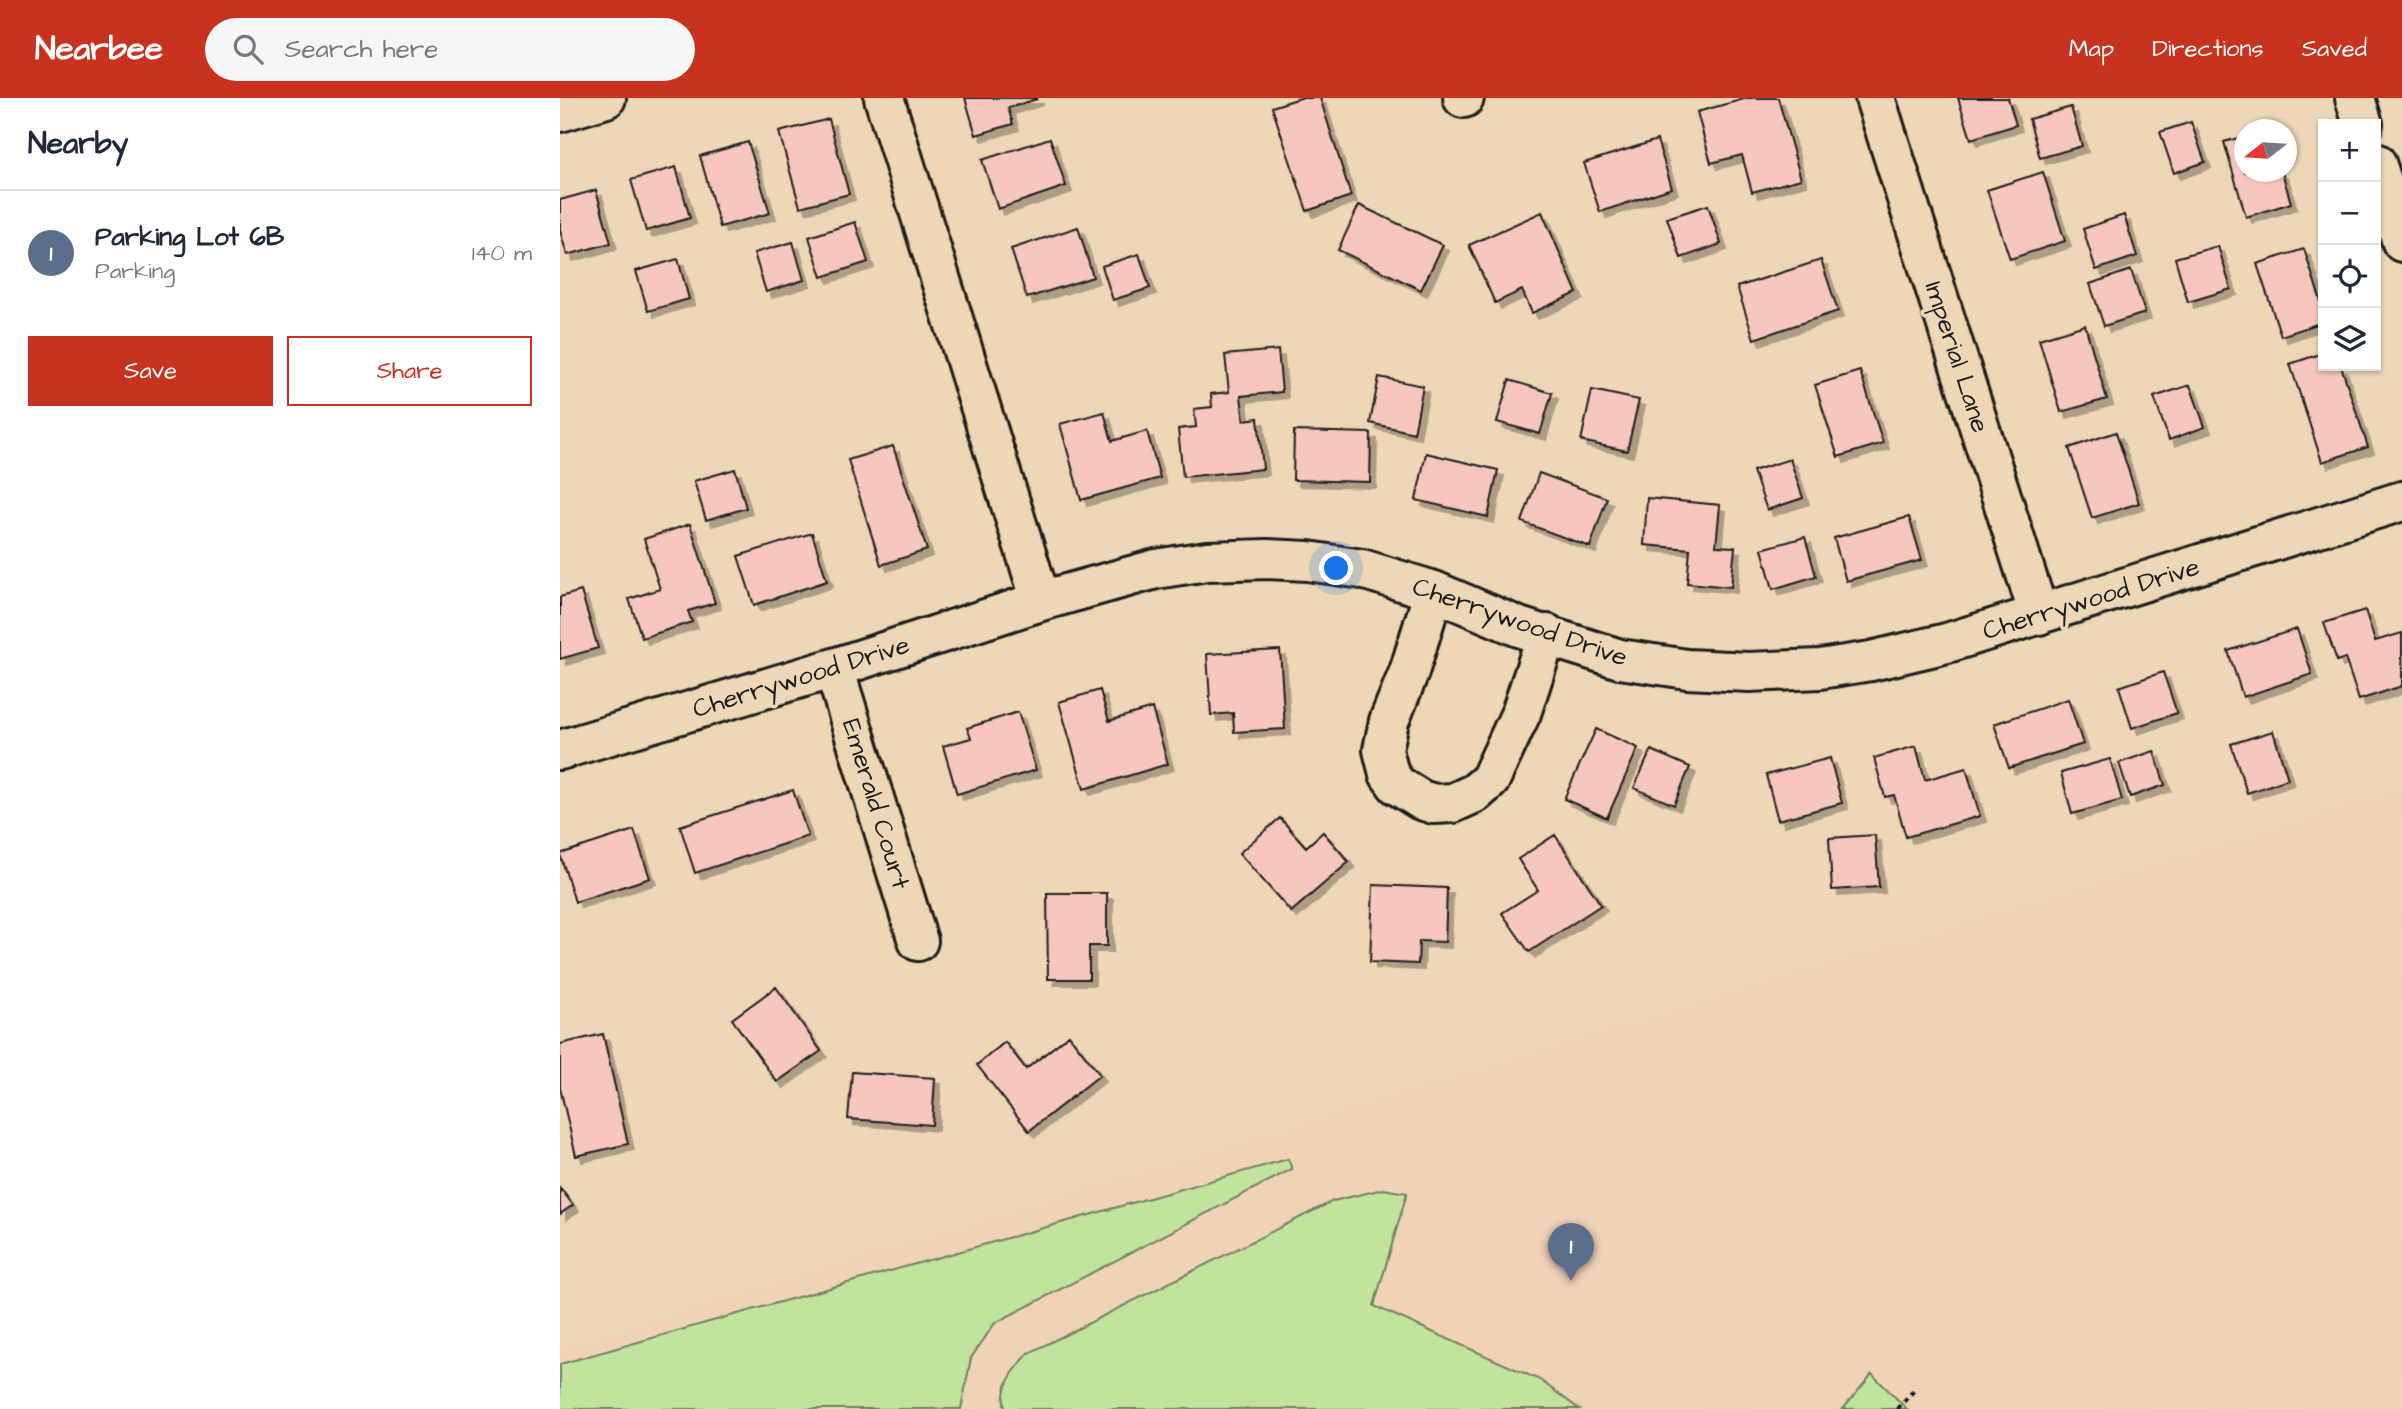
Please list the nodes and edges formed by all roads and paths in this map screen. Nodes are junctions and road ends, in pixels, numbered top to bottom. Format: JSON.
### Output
{"nodes":[{"id":1,"x":606,"y":98,"type":"edge"},
{"id":2,"x":884,"y":98,"type":"edge"},
{"id":3,"x":1875,"y":98,"type":"edge"},
{"id":4,"x":2355,"y":98,"type":"edge"},
{"id":5,"x":560,"y":113,"type":"edge"},
{"id":6,"x":2361,"y":119,"type":"edge"},
{"id":7,"x":2381,"y":178,"type":"edge"},
{"id":8,"x":2402,"y":242,"type":"edge"},
{"id":9,"x":2402,"y":501,"type":"edge"},
{"id":10,"x":1434,"y":592,"type":"junction"},
{"id":11,"x":1041,"y":601,"type":"junction"},
{"id":12,"x":2039,"y":615,"type":"junction"},
{"id":13,"x":1547,"y":634,"type":"junction"},
{"id":14,"x":834,"y":668,"type":"junction"},
{"id":15,"x":560,"y":750,"type":"edge"},
{"id":16,"x":918,"y":941,"type":"dead end"},
{"id":17,"x":1915,"y":1389,"type":"dead end"},
{"id":18,"x":1897,"y":1409,"type":"edge"}],
"edges":[{"from":1,"to":5,"type":"street"},
{"from":2,"to":11,"type":"street"},
{"from":3,"to":12,"type":"street","name":"Imperial Lane"},
{"from":4,"to":6,"type":"street"},
{"from":7,"to":8,"type":"street"},
{"from":9,"to":12,"type":"street","name":"Cherrywood Drive"},
{"from":10,"to":11,"type":"street","name":"Cherrywood Drive"},
{"from":10,"to":13,"type":"street","name":"Cherrywood Drive"},
{"from":10,"to":13,"type":"street"},
{"from":11,"to":14,"type":"street","name":"Cherrywood Drive"},
{"from":12,"to":13,"type":"street","name":"Cherrywood Drive"},
{"from":14,"to":15,"type":"street","name":"Cherrywood Drive"},
{"from":14,"to":16,"type":"street","name":"Emerald Court"},
{"from":17,"to":18,"type":"path"}]}
